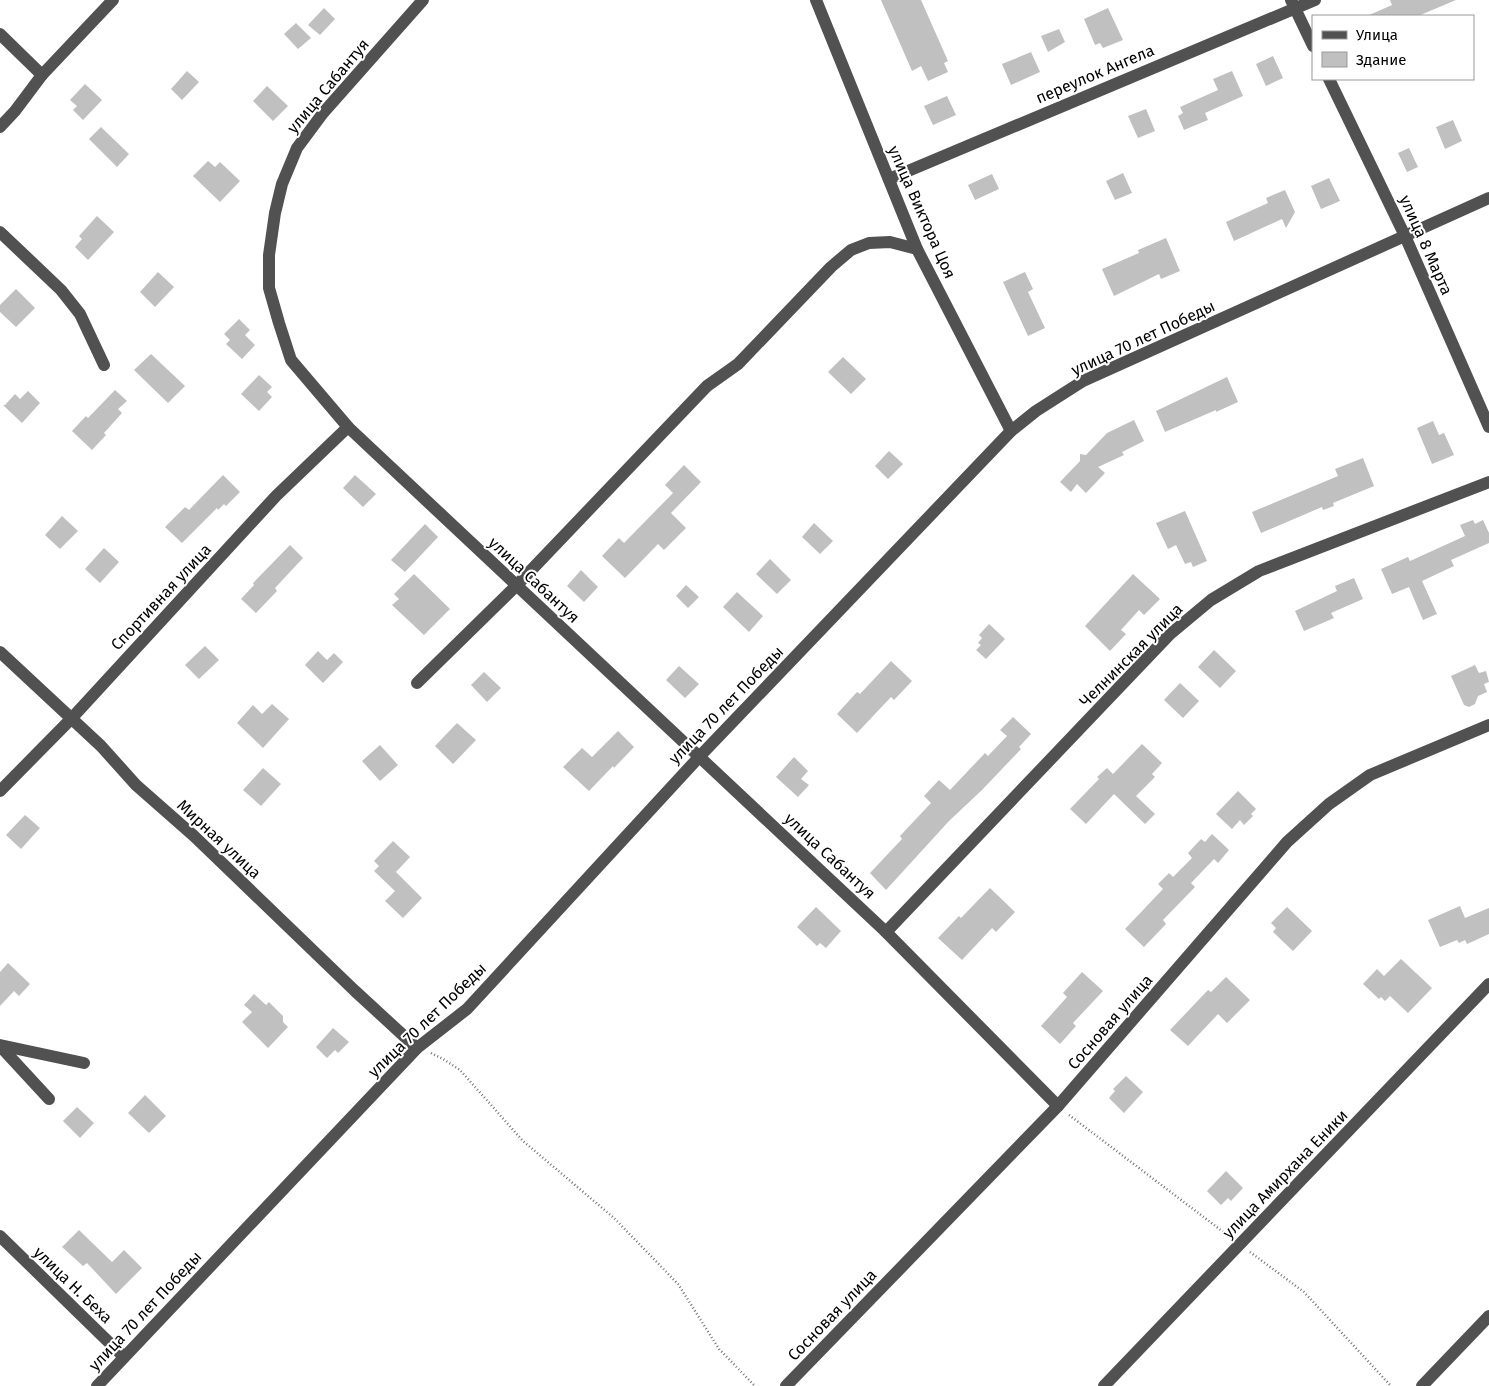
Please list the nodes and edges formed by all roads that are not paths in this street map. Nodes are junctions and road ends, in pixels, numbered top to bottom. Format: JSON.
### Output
{"nodes":[{"id":1,"x":113,"y":0,"type":"edge"},
{"id":2,"x":423,"y":0,"type":"edge"},
{"id":3,"x":816,"y":0,"type":"edge"},
{"id":4,"x":1315,"y":0,"type":"edge"},
{"id":5,"x":1293,"y":4,"type":"edge"},
{"id":6,"x":0,"y":34,"type":"edge"},
{"id":7,"x":1312,"y":44,"type":"edge"},
{"id":8,"x":42,"y":75,"type":"junction"},
{"id":9,"x":1329,"y":80,"type":"edge"},
{"id":10,"x":0,"y":127,"type":"edge"},
{"id":11,"x":889,"y":179,"type":"junction"},
{"id":12,"x":1489,"y":198,"type":"edge"},
{"id":13,"x":0,"y":232,"type":"edge"},
{"id":14,"x":1406,"y":236,"type":"junction"},
{"id":15,"x":917,"y":249,"type":"junction"},
{"id":16,"x":104,"y":365,"type":"dead end"},
{"id":17,"x":348,"y":427,"type":"junction"},
{"id":18,"x":1489,"y":427,"type":"edge"},
{"id":19,"x":1011,"y":431,"type":"junction"},
{"id":20,"x":1489,"y":482,"type":"edge"},
{"id":21,"x":516,"y":586,"type":"junction"},
{"id":22,"x":0,"y":652,"type":"edge"},
{"id":23,"x":417,"y":683,"type":"dead end"},
{"id":24,"x":71,"y":719,"type":"junction"},
{"id":25,"x":1489,"y":724,"type":"edge"},
{"id":26,"x":700,"y":756,"type":"junction"},
{"id":27,"x":0,"y":791,"type":"edge"},
{"id":28,"x":886,"y":932,"type":"junction"},
{"id":29,"x":1489,"y":984,"type":"edge"},
{"id":30,"x":1,"y":1046,"type":"edge"},
{"id":31,"x":417,"y":1048,"type":"junction"},
{"id":32,"x":84,"y":1064,"type":"dead end"},
{"id":33,"x":49,"y":1099,"type":"dead end"},
{"id":34,"x":1058,"y":1106,"type":"junction"},
{"id":35,"x":0,"y":1236,"type":"edge"},
{"id":36,"x":1489,"y":1316,"type":"edge"},
{"id":37,"x":124,"y":1358,"type":"junction"},
{"id":38,"x":97,"y":1386,"type":"edge"},
{"id":39,"x":786,"y":1386,"type":"edge"},
{"id":40,"x":1104,"y":1386,"type":"edge"},
{"id":41,"x":1422,"y":1386,"type":"edge"}],
"edges":[{"from":1,"to":8,"type":"street"},
{"from":2,"to":17,"type":"street","name":"улица Сабантуя"},
{"from":3,"to":11,"type":"street","name":"улица Виктора Цоя"},
{"from":4,"to":5,"type":"street","name":"переулок Ангела"},
{"from":5,"to":7,"type":"street"},
{"from":5,"to":11,"type":"street","name":"переулок Ангела"},
{"from":6,"to":8,"type":"street"},
{"from":8,"to":10,"type":"street"},
{"from":9,"to":14,"type":"street","name":"улица 8 Марта"},
{"from":11,"to":15,"type":"street","name":"улица Виктора Цоя"},
{"from":12,"to":14,"type":"street","name":"улица 70 лет Победы"},
{"from":13,"to":16,"type":"street"},
{"from":14,"to":18,"type":"street","name":"улица 8 Марта"},
{"from":14,"to":19,"type":"street","name":"улица 70 лет Победы"},
{"from":15,"to":19,"type":"street","name":"улица Виктора Цоя"},
{"from":15,"to":21,"type":"street"},
{"from":17,"to":21,"type":"street","name":"улица Сабантуя"},
{"from":17,"to":24,"type":"street","name":"Спортивная улица"},
{"from":19,"to":26,"type":"street","name":"улица 70 лет Победы"},
{"from":20,"to":28,"type":"street","name":"Челнинская улица"},
{"from":21,"to":23,"type":"street"},
{"from":21,"to":26,"type":"street","name":"улица Сабантуя"},
{"from":22,"to":24,"type":"street","name":"Мирная улица"},
{"from":24,"to":27,"type":"street","name":"Спортивная улица"},
{"from":24,"to":31,"type":"street","name":"Мирная улица"},
{"from":25,"to":34,"type":"street","name":"Сосновая улица"},
{"from":26,"to":28,"type":"street","name":"улица Сабантуя"},
{"from":26,"to":31,"type":"street","name":"улица 70 лет Победы"},
{"from":28,"to":34,"type":"street","name":"улица Сабантуя"},
{"from":29,"to":40,"type":"street","name":"улица Амирхана Еники"},
{"from":30,"to":32,"type":"street"},
{"from":30,"to":33,"type":"street"},
{"from":31,"to":37,"type":"street","name":"улица 70 лет Победы"},
{"from":34,"to":39,"type":"street","name":"Сосновая улица"},
{"from":35,"to":37,"type":"street","name":"улица Н. Беха"},
{"from":36,"to":41,"type":"street"},
{"from":37,"to":38,"type":"street","name":"улица 70 лет Победы"}]}
